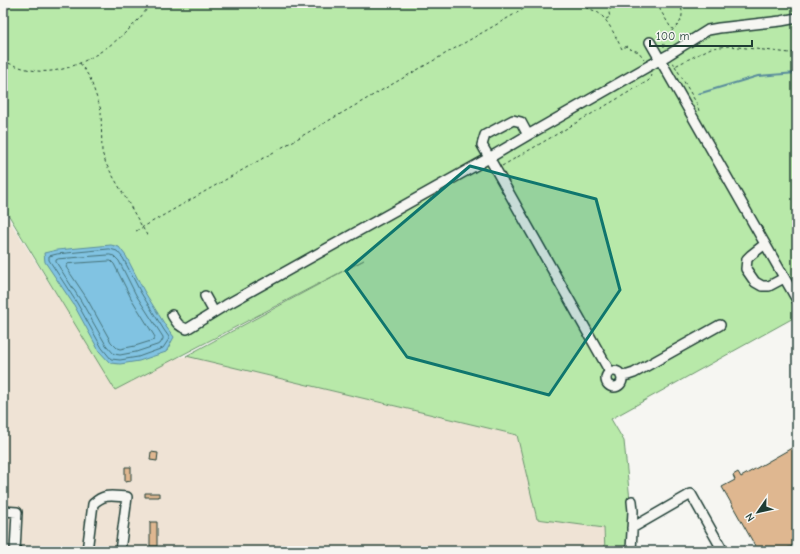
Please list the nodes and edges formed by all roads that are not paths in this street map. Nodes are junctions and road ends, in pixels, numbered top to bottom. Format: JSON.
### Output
{"nodes":[{"id":1,"x":797,"y":18,"type":"edge"},
{"id":2,"x":650,"y":42,"type":"dead end"},
{"id":3,"x":659,"y":60,"type":"junction"},
{"id":4,"x":528,"y":135,"type":"junction"},
{"id":5,"x":489,"y":158,"type":"junction"},
{"id":6,"x":765,"y":244,"type":"junction"},
{"id":7,"x":784,"y":278,"type":"junction"},
{"id":8,"x":205,"y":296,"type":"dead end"},
{"id":9,"x":797,"y":300,"type":"edge"},
{"id":10,"x":214,"y":312,"type":"junction"},
{"id":11,"x":172,"y":315,"type":"dead end"},
{"id":12,"x":720,"y":325,"type":"dead end"},
{"id":13,"x":610,"y":372,"type":"junction"},
{"id":14,"x":621,"y":376,"type":"junction"},
{"id":15,"x":632,"y":501,"type":"dead end"},
{"id":16,"x":3,"y":511,"type":"edge"},
{"id":17,"x":632,"y":528,"type":"junction"},
{"id":18,"x":15,"y":551,"type":"edge"},
{"id":19,"x":87,"y":551,"type":"edge"},
{"id":20,"x":120,"y":551,"type":"edge"},
{"id":21,"x":631,"y":551,"type":"edge"},
{"id":22,"x":723,"y":551,"type":"edge"}],
"edges":[{"from":1,"to":3,"type":"street"},
{"from":2,"to":3,"type":"street"},
{"from":3,"to":4,"type":"street"},
{"from":3,"to":6,"type":"street"},
{"from":4,"to":5,"type":"street"},
{"from":4,"to":5,"type":"street"},
{"from":5,"to":10,"type":"street"},
{"from":5,"to":13,"type":"street"},
{"from":6,"to":7,"type":"street"},
{"from":6,"to":7,"type":"street"},
{"from":7,"to":9,"type":"street"},
{"from":8,"to":10,"type":"street"},
{"from":10,"to":11,"type":"street"},
{"from":12,"to":14,"type":"street"},
{"from":13,"to":14,"type":"street"},
{"from":13,"to":14,"type":"street"},
{"from":15,"to":17,"type":"street"},
{"from":16,"to":18,"type":"street"},
{"from":17,"to":21,"type":"street"},
{"from":17,"to":22,"type":"street"},
{"from":19,"to":20,"type":"street"}]}
